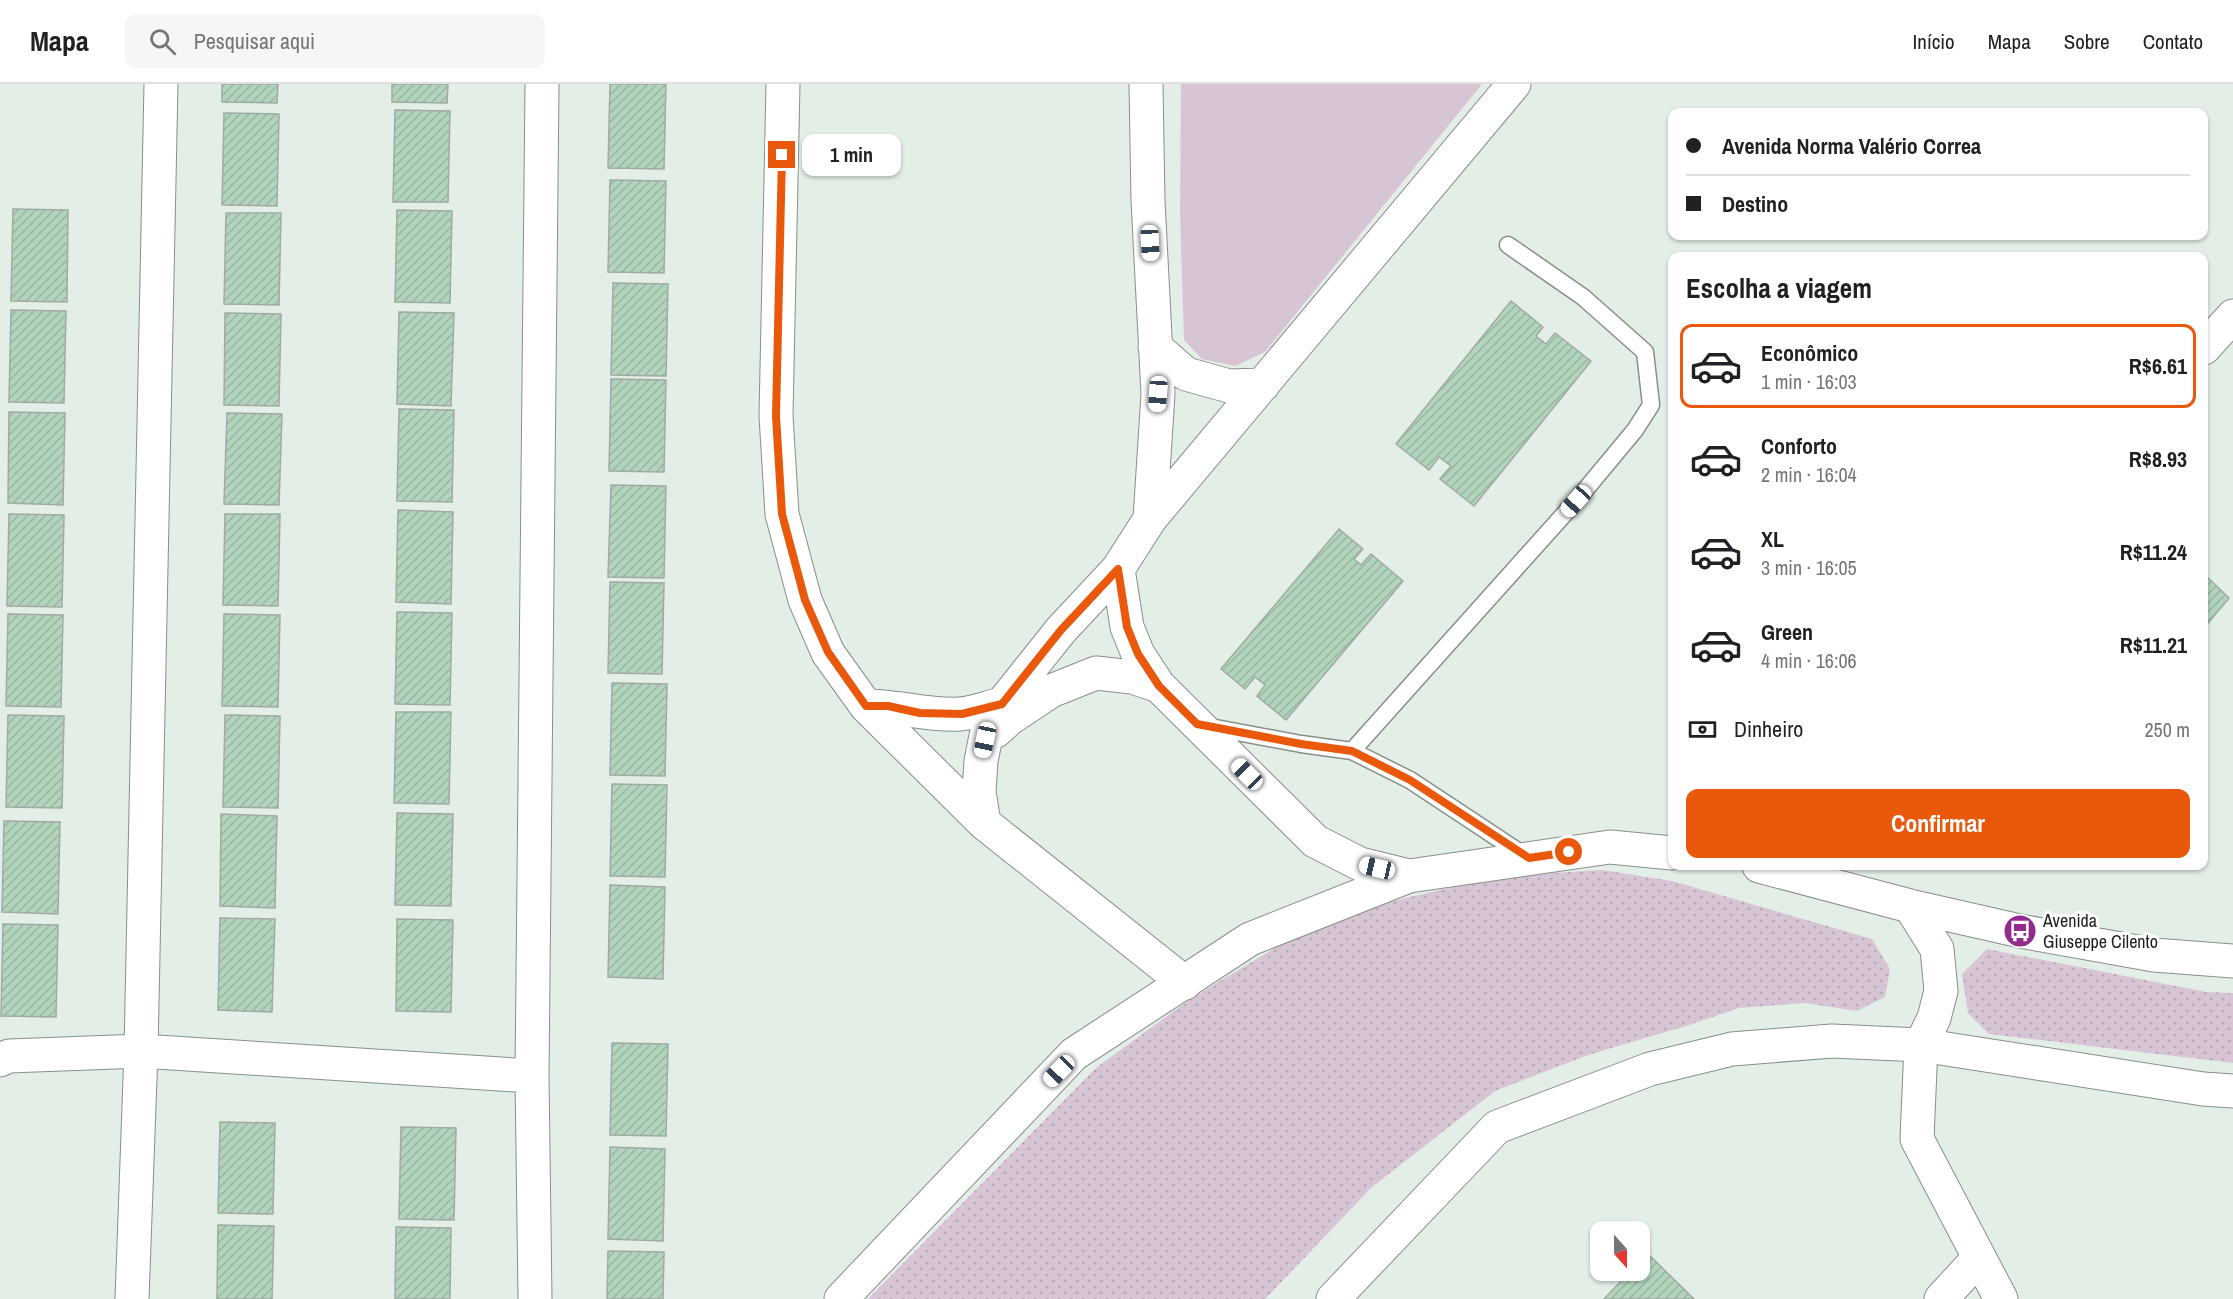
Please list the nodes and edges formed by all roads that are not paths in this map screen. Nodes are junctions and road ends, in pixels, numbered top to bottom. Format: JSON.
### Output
{"nodes":[{"id":1,"x":160,"y":84,"type":"edge"},
{"id":2,"x":542,"y":84,"type":"edge"},
{"id":3,"x":783,"y":84,"type":"edge"},
{"id":4,"x":1146,"y":84,"type":"edge"},
{"id":5,"x":1514,"y":84,"type":"edge"},
{"id":6,"x":1508,"y":246,"type":"dead end"},
{"id":7,"x":2233,"y":316,"type":"edge"},
{"id":8,"x":2208,"y":344,"type":"edge"},
{"id":9,"x":1155,"y":347,"type":"junction"},
{"id":10,"x":1263,"y":385,"type":"junction"},
{"id":11,"x":1150,"y":519,"type":"junction"},
{"id":12,"x":1118,"y":569,"type":"junction"},
{"id":13,"x":1159,"y":686,"type":"junction"},
{"id":14,"x":1002,"y":704,"type":"junction"},
{"id":15,"x":866,"y":706,"type":"junction"},
{"id":16,"x":1197,"y":724,"type":"junction"},
{"id":17,"x":985,"y":740,"type":"junction"},
{"id":18,"x":1352,"y":751,"type":"junction"},
{"id":19,"x":984,"y":823,"type":"junction"},
{"id":20,"x":1668,"y":853,"type":"edge"},
{"id":21,"x":1529,"y":858,"type":"junction"},
{"id":22,"x":1774,"y":870,"type":"edge"},
{"id":23,"x":1409,"y":876,"type":"junction"},
{"id":24,"x":1910,"y":906,"type":"junction"},
{"id":25,"x":2233,"y":961,"type":"edge"},
{"id":26,"x":1185,"y":982,"type":"junction"},
{"id":27,"x":1921,"y":1046,"type":"junction"},
{"id":28,"x":141,"y":1051,"type":"junction"},
{"id":29,"x":0,"y":1060,"type":"edge"},
{"id":30,"x":532,"y":1076,"type":"junction"},
{"id":31,"x":2233,"y":1091,"type":"edge"},
{"id":32,"x":1978,"y":1259,"type":"junction"},
{"id":33,"x":132,"y":1299,"type":"edge"},
{"id":34,"x":535,"y":1299,"type":"edge"},
{"id":35,"x":841,"y":1299,"type":"edge"},
{"id":36,"x":1333,"y":1299,"type":"edge"},
{"id":37,"x":1941,"y":1299,"type":"edge"},
{"id":38,"x":2001,"y":1299,"type":"edge"}],
"edges":[{"from":1,"to":28,"type":"street"},
{"from":2,"to":30,"type":"street"},
{"from":3,"to":15,"type":"street"},
{"from":4,"to":9,"type":"street"},
{"from":5,"to":10,"type":"street"},
{"from":6,"to":18,"type":"lane"},
{"from":7,"to":8,"type":"street"},
{"from":9,"to":10,"type":"street"},
{"from":9,"to":11,"type":"street"},
{"from":10,"to":11,"type":"street"},
{"from":11,"to":12,"type":"street"},
{"from":12,"to":13,"type":"street"},
{"from":12,"to":14,"type":"street"},
{"from":13,"to":16,"type":"street"},
{"from":13,"to":17,"type":"street"},
{"from":14,"to":15,"type":"street"},
{"from":14,"to":17,"type":"street"},
{"from":15,"to":19,"type":"street"},
{"from":16,"to":18,"type":"lane"},
{"from":16,"to":23,"type":"street"},
{"from":17,"to":19,"type":"street"},
{"from":18,"to":21,"type":"lane"},
{"from":19,"to":26,"type":"street"},
{"from":20,"to":21,"type":"street"},
{"from":21,"to":23,"type":"street"},
{"from":22,"to":24,"type":"street"},
{"from":23,"to":26,"type":"street"},
{"from":24,"to":25,"type":"street"},
{"from":24,"to":27,"type":"street"},
{"from":26,"to":35,"type":"street"},
{"from":27,"to":31,"type":"street"},
{"from":27,"to":32,"type":"street"},
{"from":27,"to":36,"type":"street"},
{"from":28,"to":29,"type":"street"},
{"from":28,"to":30,"type":"street"},
{"from":28,"to":33,"type":"street"},
{"from":30,"to":34,"type":"street"},
{"from":32,"to":37,"type":"street"},
{"from":32,"to":38,"type":"street"}]}
